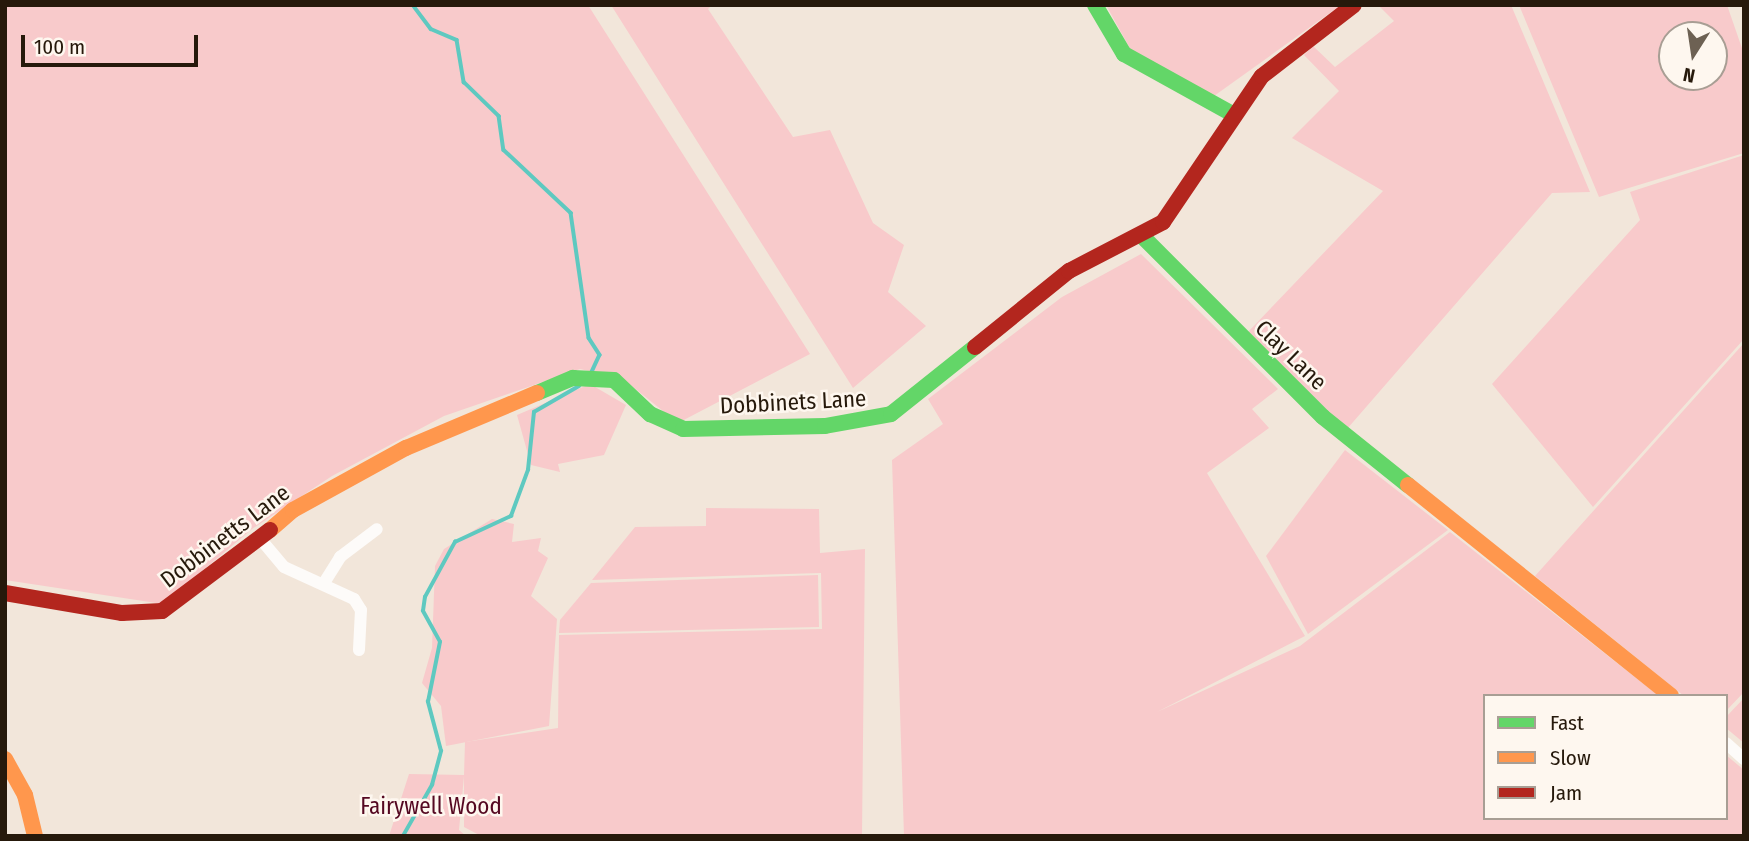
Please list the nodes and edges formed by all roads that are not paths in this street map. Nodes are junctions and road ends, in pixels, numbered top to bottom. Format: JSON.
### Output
{"nodes":[{"id":1,"x":1095,"y":5,"type":"edge"},
{"id":2,"x":1354,"y":5,"type":"edge"},
{"id":3,"x":1234,"y":115,"type":"junction"},
{"id":4,"x":1141,"y":235,"type":"junction"},
{"id":5,"x":573,"y":378,"type":"joint"},
{"id":6,"x":377,"y":529,"type":"dead end"},
{"id":7,"x":258,"y":536,"type":"junction"},
{"id":8,"x":324,"y":583,"type":"junction"},
{"id":9,"x":5,"y":593,"type":"edge"},
{"id":10,"x":359,"y":650,"type":"dead end"},
{"id":11,"x":1669,"y":694,"type":"edge"},
{"id":12,"x":1728,"y":745,"type":"edge"},
{"id":13,"x":5,"y":759,"type":"edge"},
{"id":14,"x":1744,"y":759,"type":"edge"},
{"id":15,"x":35,"y":836,"type":"edge"}],
"edges":[{"from":1,"to":3,"type":"street"},
{"from":2,"to":3,"type":"street"},
{"from":3,"to":4,"type":"street"},
{"from":4,"to":5,"type":"street","name":"Dobbinets Lane"},
{"from":4,"to":11,"type":"street","name":"Clay Lane"},
{"from":5,"to":7,"type":"street","name":"Dobbinetts Lane"},
{"from":6,"to":8,"type":"street"},
{"from":7,"to":8,"type":"street"},
{"from":7,"to":9,"type":"street","name":"Dobbinetts Lane"},
{"from":8,"to":10,"type":"street"},
{"from":12,"to":14,"type":"street"},
{"from":13,"to":15,"type":"street"}]}
